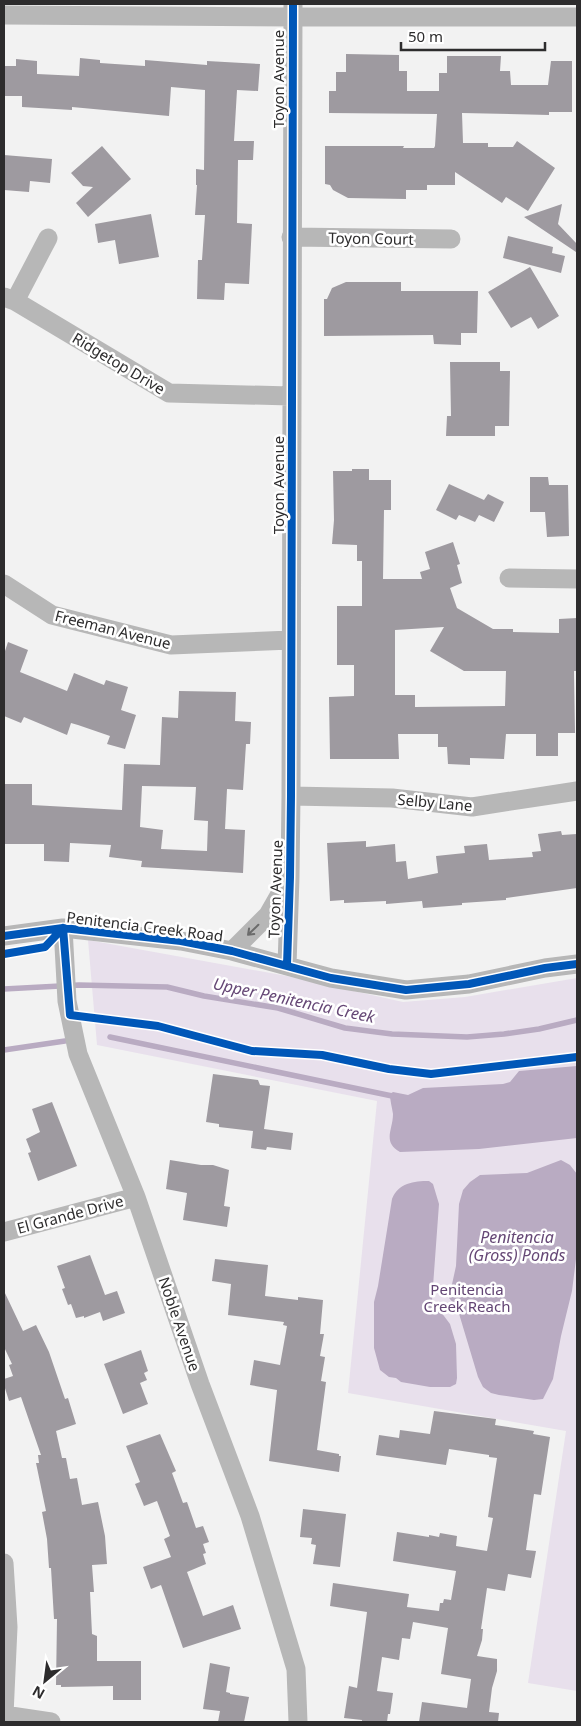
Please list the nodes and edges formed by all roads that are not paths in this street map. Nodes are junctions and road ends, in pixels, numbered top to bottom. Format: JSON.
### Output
{"nodes":[{"id":1,"x":293,"y":10,"type":"edge"},
{"id":2,"x":4,"y":15,"type":"edge"},
{"id":3,"x":577,"y":17,"type":"edge"},
{"id":4,"x":291,"y":237,"type":"junction"},
{"id":5,"x":48,"y":238,"type":"dead end"},
{"id":6,"x":450,"y":239,"type":"dead end"},
{"id":7,"x":10,"y":299,"type":"edge"},
{"id":8,"x":291,"y":396,"type":"junction"},
{"id":9,"x":509,"y":578,"type":"dead end"},
{"id":10,"x":577,"y":579,"type":"edge"},
{"id":11,"x":4,"y":584,"type":"edge"},
{"id":12,"x":291,"y":640,"type":"junction"},
{"id":13,"x":577,"y":791,"type":"edge"},
{"id":14,"x":291,"y":796,"type":"junction"},
{"id":15,"x":290,"y":877,"type":"junction"},
{"id":16,"x":63,"y":928,"type":"junction"},
{"id":17,"x":4,"y":936,"type":"edge"},
{"id":18,"x":232,"y":951,"type":"junction"},
{"id":19,"x":577,"y":964,"type":"edge"},
{"id":20,"x":287,"y":965,"type":"junction"},
{"id":21,"x":136,"y":1196,"type":"junction"},
{"id":22,"x":4,"y":1232,"type":"edge"},
{"id":23,"x":4,"y":1563,"type":"edge"},
{"id":24,"x":4,"y":1715,"type":"edge"},
{"id":25,"x":51,"y":1722,"type":"edge"},
{"id":26,"x":298,"y":1722,"type":"edge"}],
"edges":[{"from":1,"to":2,"type":"street"},
{"from":1,"to":3,"type":"street"},
{"from":1,"to":4,"type":"street","name":"Toyon Avenue"},
{"from":4,"to":6,"type":"street","name":"Toyon Court"},
{"from":4,"to":8,"type":"street","name":"Toyon Avenue"},
{"from":5,"to":7,"type":"street","name":"Ridgetop Drive"},
{"from":7,"to":8,"type":"street","name":"Ridgetop Drive"},
{"from":8,"to":12,"type":"street","name":"Toyon Avenue"},
{"from":9,"to":10,"type":"street"},
{"from":11,"to":12,"type":"street","name":"Freeman Avenue"},
{"from":12,"to":14,"type":"street","name":"Toyon Avenue"},
{"from":13,"to":14,"type":"street","name":"Selby Lane"},
{"from":14,"to":15,"type":"street","name":"Toyon Avenue"},
{"from":15,"to":18,"type":"street","one_way":true},
{"from":15,"to":20,"type":"street","name":"Toyon Avenue"},
{"from":16,"to":17,"type":"street","name":"Penitencia Creek Road"},
{"from":16,"to":18,"type":"street","name":"Penitencia Creek Road"},
{"from":16,"to":21,"type":"street","name":"Noble Avenue"},
{"from":18,"to":20,"type":"street","name":"Penitencia Creek Road"},
{"from":19,"to":20,"type":"street","name":"Penitencia Creek Road"},
{"from":21,"to":22,"type":"street","name":"El Grande Drive"},
{"from":21,"to":26,"type":"street","name":"Noble Avenue"},
{"from":23,"to":24,"type":"street"},
{"from":24,"to":25,"type":"street"}]}
